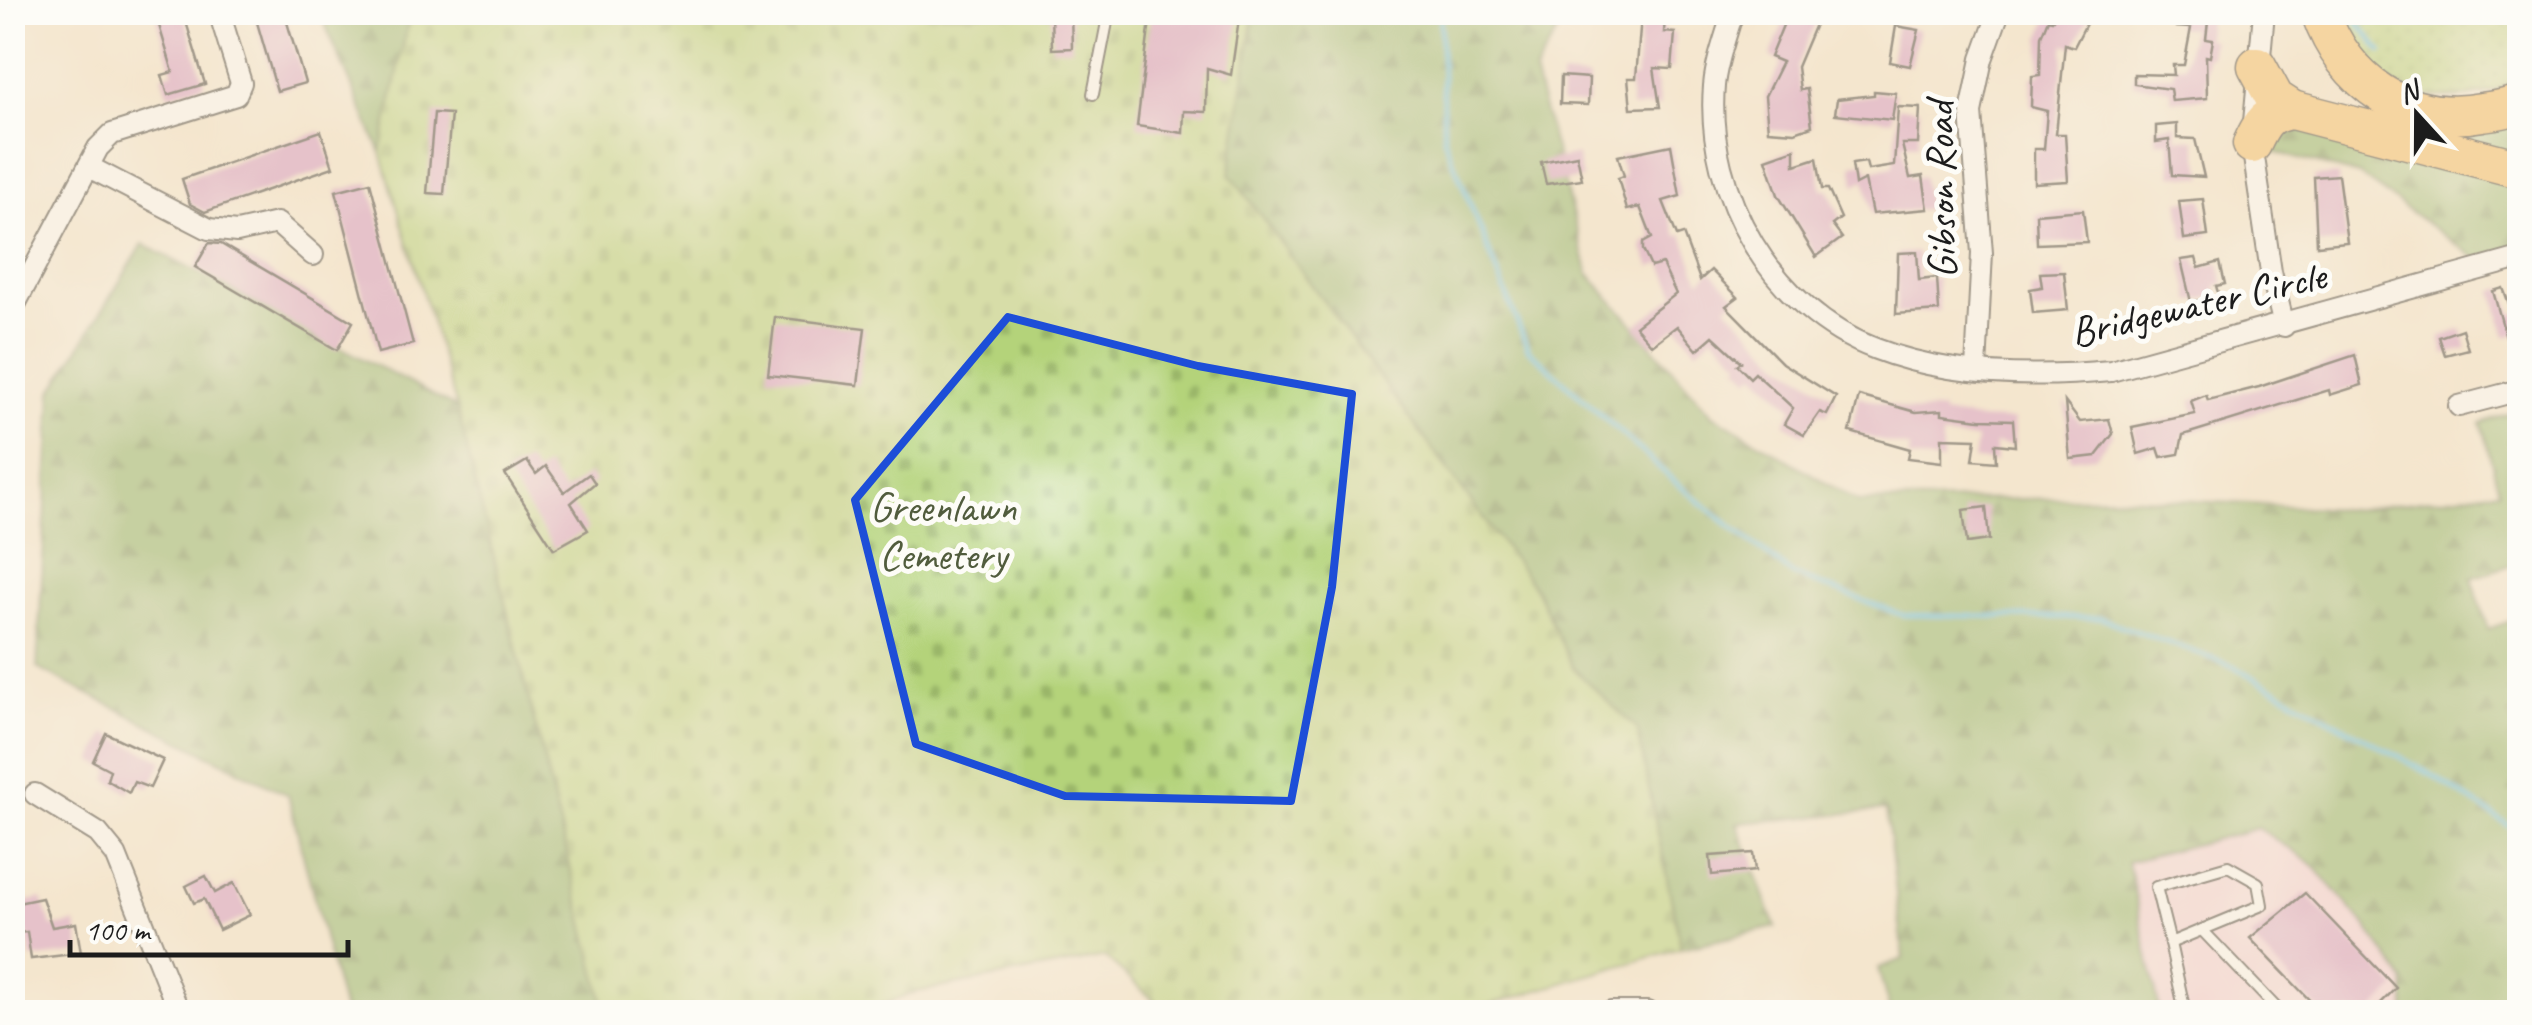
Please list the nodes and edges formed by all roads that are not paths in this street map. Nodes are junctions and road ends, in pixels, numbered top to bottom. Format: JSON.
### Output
{"nodes":[{"id":1,"x":219,"y":12,"type":"edge"},
{"id":2,"x":1109,"y":12,"type":"edge"},
{"id":3,"x":1733,"y":12,"type":"edge"},
{"id":4,"x":2000,"y":12,"type":"edge"},
{"id":5,"x":2264,"y":12,"type":"edge"},
{"id":6,"x":2320,"y":12,"type":"edge"},
{"id":7,"x":2257,"y":66,"type":"junction"},
{"id":8,"x":1093,"y":94,"type":"dead end"},
{"id":9,"x":2520,"y":103,"type":"edge"},
{"id":10,"x":2292,"y":110,"type":"junction"},
{"id":11,"x":2252,"y":144,"type":"junction"},
{"id":12,"x":88,"y":166,"type":"junction"},
{"id":13,"x":2520,"y":169,"type":"edge"},
{"id":14,"x":313,"y":255,"type":"dead end"},
{"id":15,"x":2520,"y":258,"type":"edge"},
{"id":16,"x":12,"y":310,"type":"edge"},
{"id":17,"x":2284,"y":326,"type":"junction"},
{"id":18,"x":1976,"y":369,"type":"junction"},
{"id":19,"x":2520,"y":390,"type":"edge"},
{"id":20,"x":2459,"y":406,"type":"dead end"},
{"id":21,"x":35,"y":794,"type":"dead end"},
{"id":22,"x":2202,"y":930,"type":"junction"},
{"id":23,"x":2170,"y":943,"type":"junction"},
{"id":24,"x":179,"y":1012,"type":"edge"},
{"id":25,"x":1611,"y":1012,"type":"edge"},
{"id":26,"x":1647,"y":1012,"type":"edge"},
{"id":27,"x":2185,"y":1012,"type":"edge"},
{"id":28,"x":2280,"y":1012,"type":"edge"}],
"edges":[{"from":1,"to":12,"type":"street"},
{"from":2,"to":8,"type":"lane"},
{"from":3,"to":18,"type":"street","name":"Bridgewater Circle"},
{"from":4,"to":18,"type":"street","name":"Gibson Road"},
{"from":5,"to":7,"type":"street"},
{"from":6,"to":9,"type":"highway"},
{"from":7,"to":10,"type":"highway"},
{"from":7,"to":11,"type":"street"},
{"from":10,"to":11,"type":"highway"},
{"from":10,"to":13,"type":"highway"},
{"from":11,"to":17,"type":"street"},
{"from":12,"to":14,"type":"street"},
{"from":12,"to":16,"type":"street"},
{"from":15,"to":17,"type":"street","name":"Bridgewater Circle"},
{"from":17,"to":18,"type":"street","name":"Bridgewater Circle"},
{"from":19,"to":20,"type":"street"},
{"from":21,"to":24,"type":"street"},
{"from":22,"to":23,"type":"lane"},
{"from":22,"to":23,"type":"lane"},
{"from":22,"to":28,"type":"lane"},
{"from":23,"to":27,"type":"lane"},
{"from":25,"to":26,"type":"street"}]}
